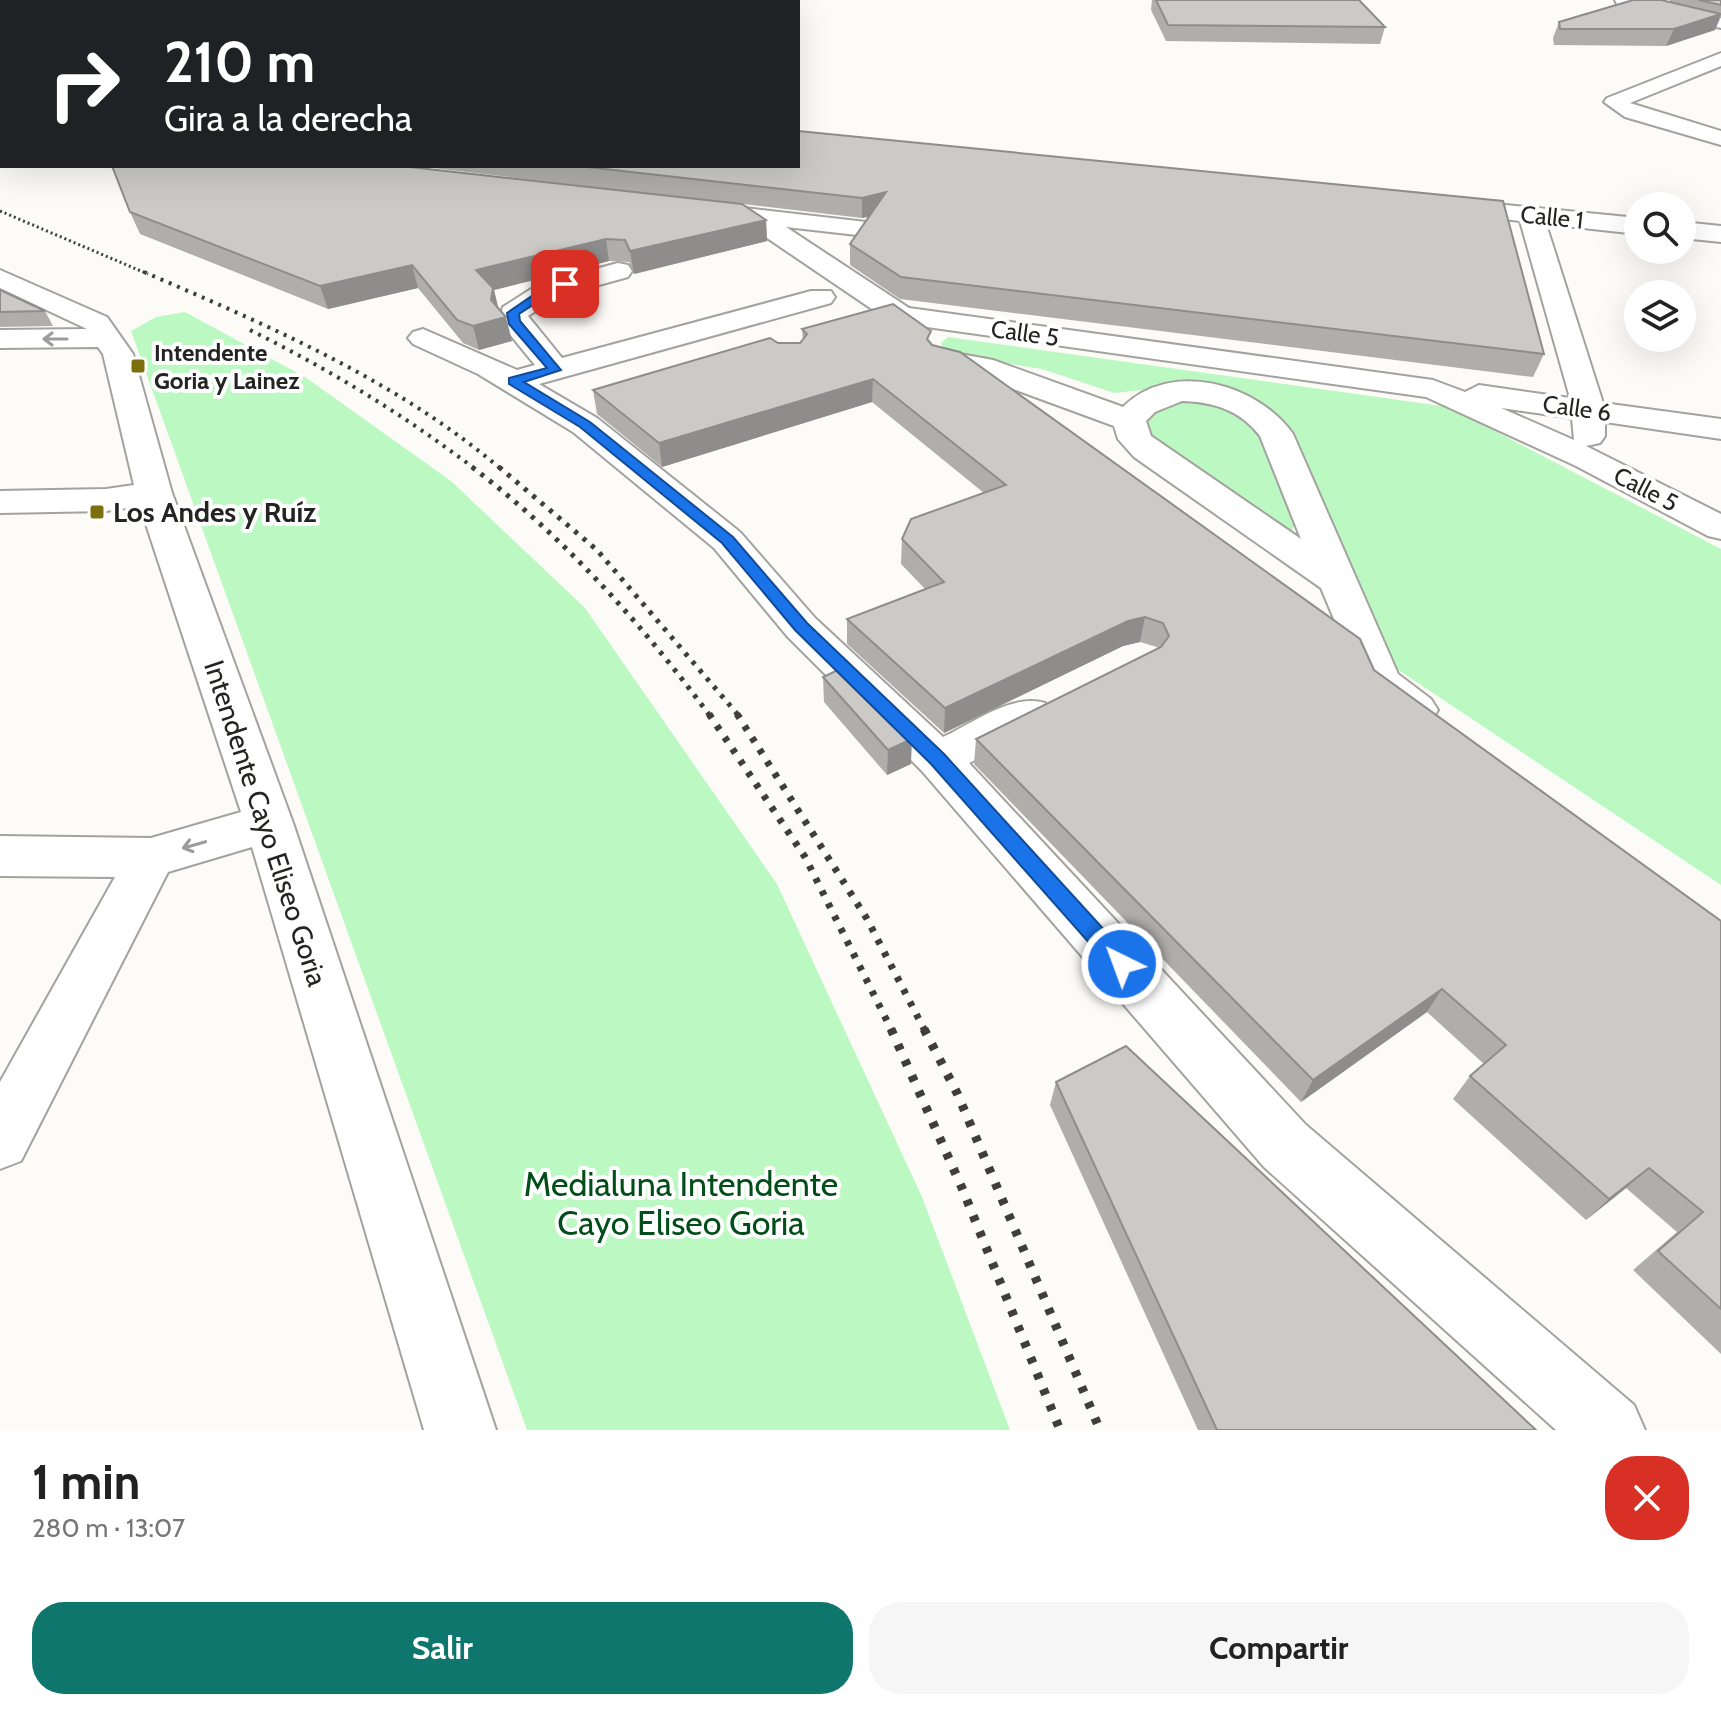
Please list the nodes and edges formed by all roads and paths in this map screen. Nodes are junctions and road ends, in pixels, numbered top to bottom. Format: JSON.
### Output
{"nodes":[{"id":1,"x":1623,"y":0,"type":"edge"},
{"id":2,"x":1651,"y":3,"type":"edge"},
{"id":3,"x":1721,"y":23,"type":"edge"},
{"id":4,"x":1721,"y":59,"type":"edge"},
{"id":5,"x":1721,"y":138,"type":"edge"},
{"id":6,"x":1422,"y":203,"type":"edge"},
{"id":7,"x":689,"y":208,"type":"edge"},
{"id":8,"x":1531,"y":215,"type":"junction"},
{"id":9,"x":752,"y":216,"type":"junction"},
{"id":10,"x":1624,"y":225,"type":"edge"},
{"id":11,"x":857,"y":227,"type":"edge"},
{"id":12,"x":618,"y":271,"type":"dead end"},
{"id":13,"x":0,"y":278,"type":"edge"},
{"id":14,"x":821,"y":297,"type":"dead end"},
{"id":15,"x":746,"y":317,"type":"junction"},
{"id":16,"x":110,"y":338,"type":"junction"},
{"id":17,"x":423,"y":338,"type":"dead end"},
{"id":18,"x":0,"y":339,"type":"edge"},
{"id":19,"x":773,"y":339,"type":"edge"},
{"id":20,"x":944,"y":360,"type":"edge"},
{"id":21,"x":555,"y":370,"type":"junction"},
{"id":22,"x":1416,"y":380,"type":"junction"},
{"id":23,"x":513,"y":381,"type":"junction"},
{"id":24,"x":603,"y":397,"type":"edge"},
{"id":25,"x":1589,"y":409,"type":"junction"},
{"id":26,"x":563,"y":411,"type":"junction"},
{"id":27,"x":1129,"y":420,"type":"junction"},
{"id":28,"x":1721,"y":429,"type":"edge"},
{"id":29,"x":1588,"y":459,"type":"junction"},
{"id":30,"x":154,"y":493,"type":"junction"},
{"id":31,"x":0,"y":502,"type":"edge"},
{"id":32,"x":1721,"y":528,"type":"edge"},
{"id":33,"x":1337,"y":581,"type":"junction"},
{"id":34,"x":1058,"y":699,"type":"edge"},
{"id":35,"x":1455,"y":738,"type":"edge"},
{"id":36,"x":938,"y":759,"type":"junction"},
{"id":37,"x":269,"y":823,"type":"junction"},
{"id":38,"x":0,"y":856,"type":"edge"},
{"id":39,"x":151,"y":858,"type":"junction"},
{"id":40,"x":0,"y":1140,"type":"edge"},
{"id":41,"x":460,"y":1430,"type":"edge"},
{"id":42,"x":1609,"y":1430,"type":"edge"}],
"edges":[{"from":1,"to":2,"type":"street"},
{"from":2,"to":3,"type":"street"},
{"from":4,"to":5,"type":"street"},
{"from":6,"to":8,"type":"street","name":"Calle 1"},
{"from":7,"to":9,"type":"street","name":"Calle 5"},
{"from":8,"to":10,"type":"street","name":"Calle 1"},
{"from":8,"to":25,"type":"street"},
{"from":9,"to":11,"type":"street"},
{"from":9,"to":22,"type":"street","name":"Calle 5"},
{"from":12,"to":21,"type":"street"},
{"from":13,"to":16,"type":"street"},
{"from":14,"to":15,"type":"street"},
{"from":15,"to":19,"type":"street"},
{"from":15,"to":21,"type":"street"},
{"from":16,"to":18,"type":"street","one_way":true},
{"from":16,"to":30,"type":"street","name":"Intendente Cayo Eliseo Goria"},
{"from":17,"to":23,"type":"street"},
{"from":20,"to":27,"type":"street"},
{"from":21,"to":23,"type":"street"},
{"from":22,"to":25,"type":"street","name":"Calle 6"},
{"from":22,"to":29,"type":"street","name":"Calle 5"},
{"from":23,"to":26,"type":"street"},
{"from":24,"to":26,"type":"street"},
{"from":25,"to":28,"type":"street","name":"Calle 6"},
{"from":25,"to":29,"type":"street"},
{"from":26,"to":36,"type":"street"},
{"from":27,"to":33,"type":"street"},
{"from":27,"to":33,"type":"street"},
{"from":29,"to":32,"type":"street","name":"Calle 5"},
{"from":30,"to":31,"type":"street"},
{"from":30,"to":37,"type":"street","name":"Intendente Cayo Eliseo Goria"},
{"from":33,"to":35,"type":"street"},
{"from":34,"to":36,"type":"street"},
{"from":36,"to":42,"type":"street"},
{"from":37,"to":39,"type":"street","one_way":true},
{"from":37,"to":41,"type":"street","name":"Intendente Cayo Eliseo Goria"},
{"from":38,"to":39,"type":"street"},
{"from":39,"to":40,"type":"street"}]}
